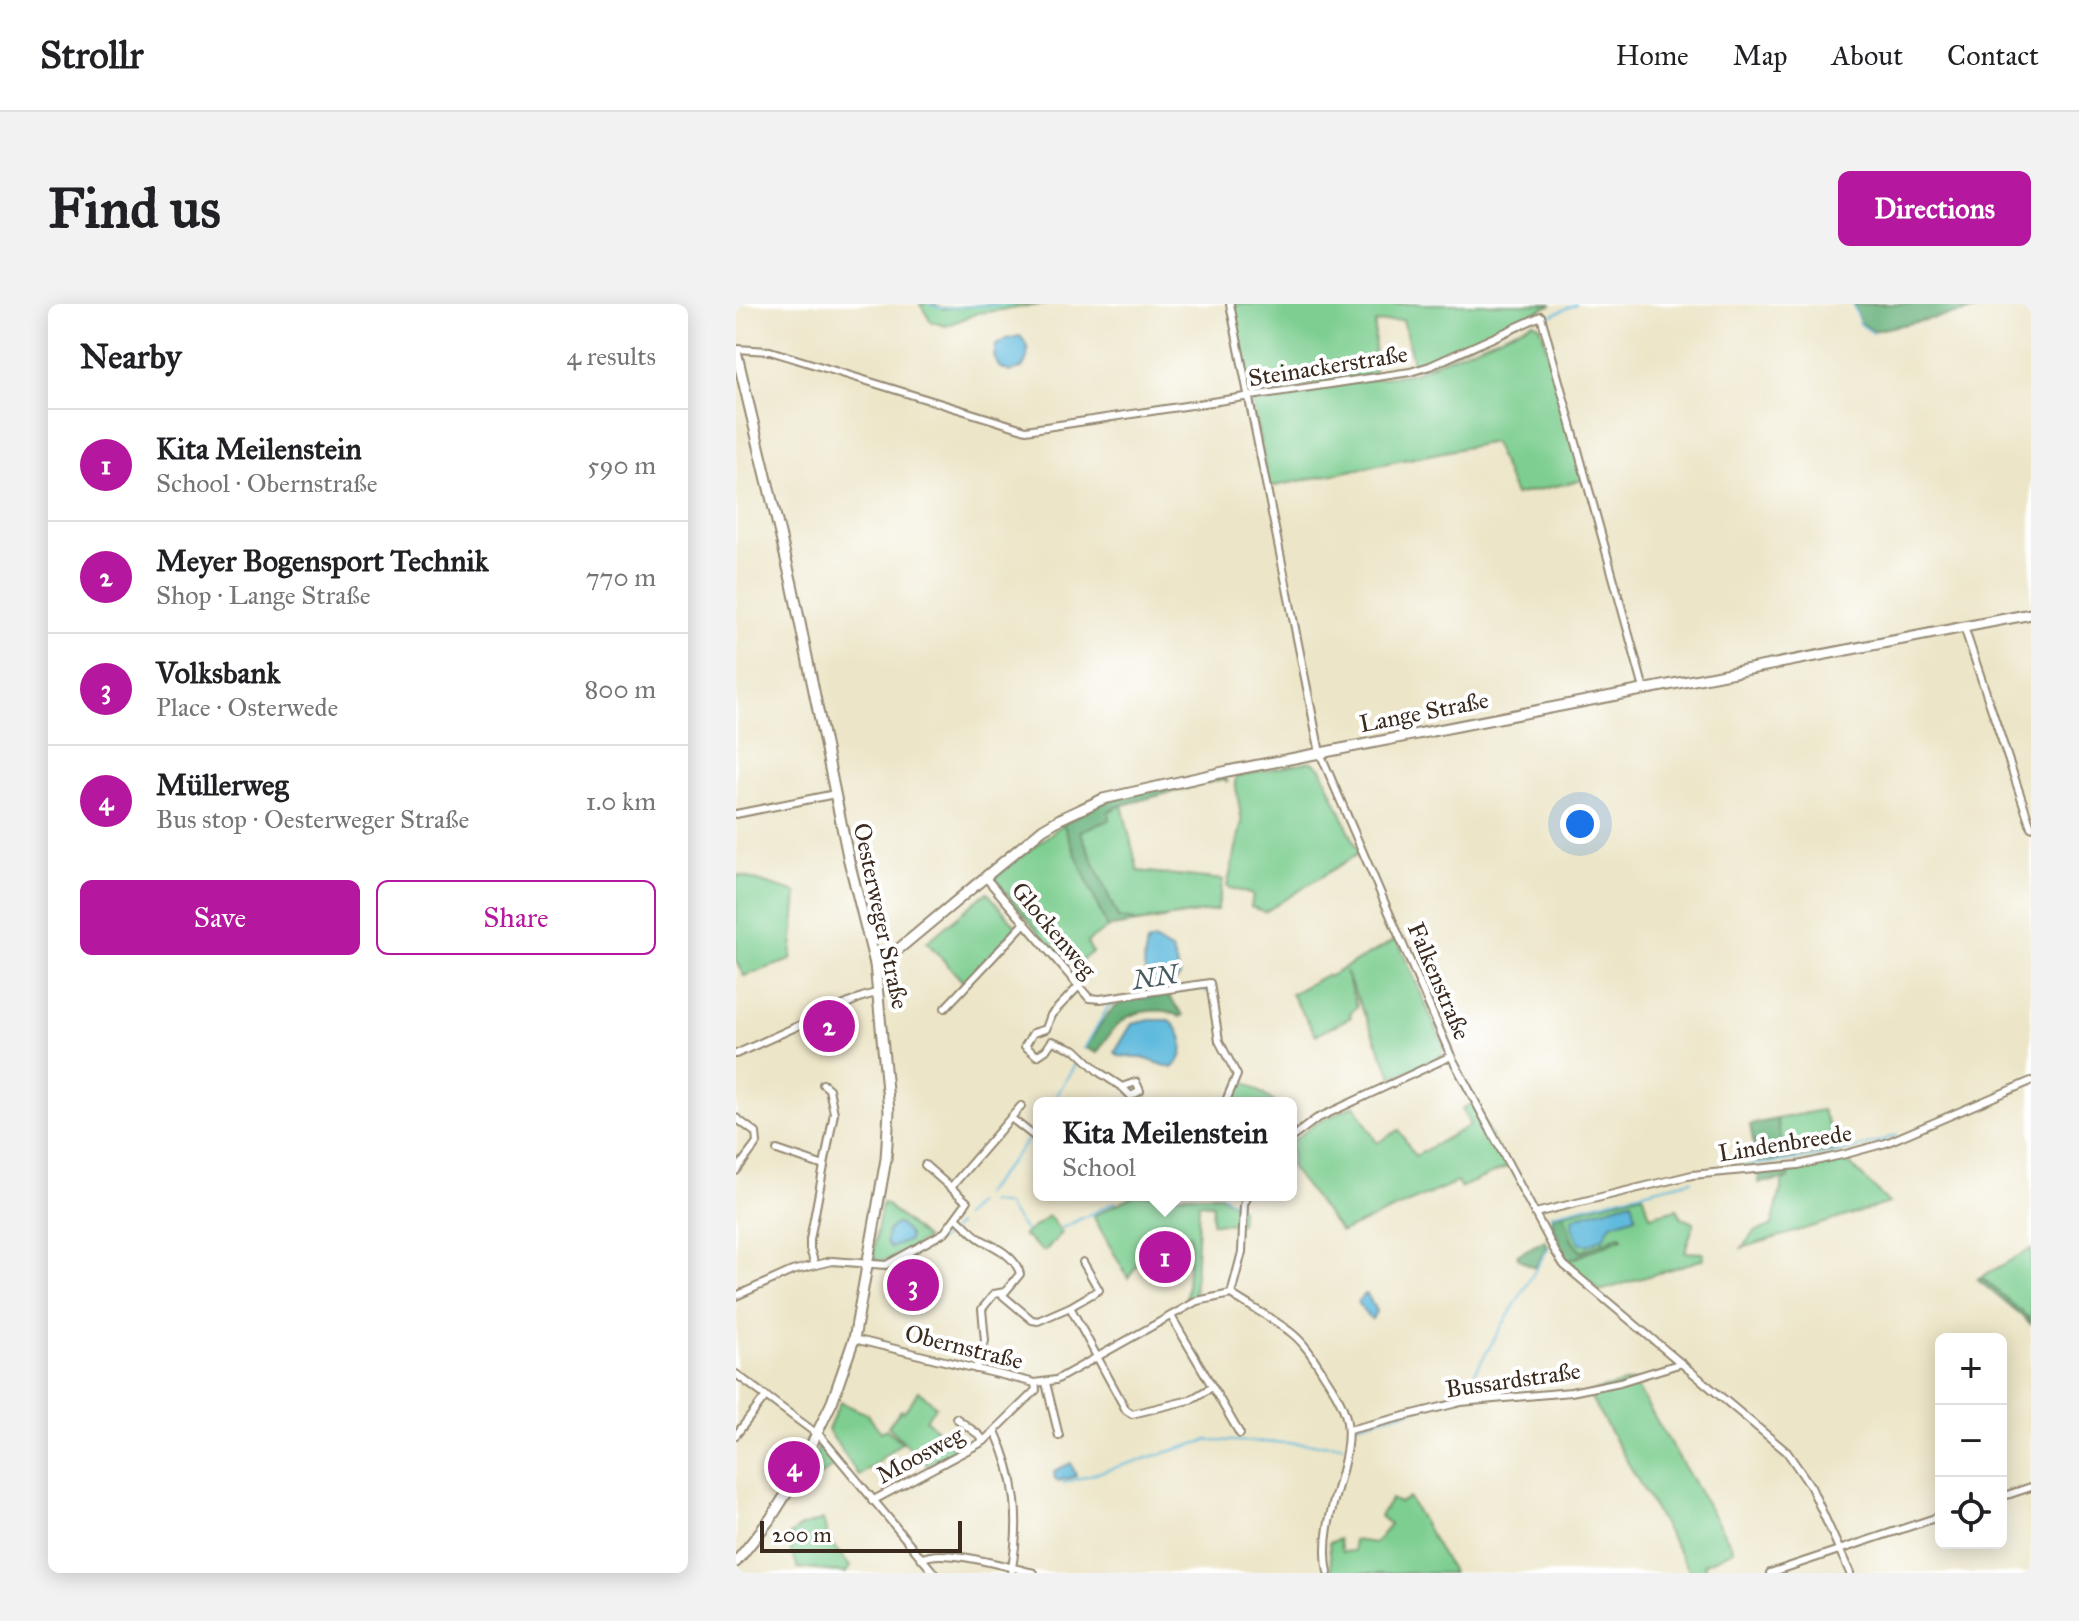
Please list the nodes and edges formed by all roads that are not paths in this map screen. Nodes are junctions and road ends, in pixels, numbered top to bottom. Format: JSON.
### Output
{"nodes":[{"id":1,"x":1230,"y":304,"type":"edge"},
{"id":2,"x":736,"y":350,"type":"edge"},
{"id":3,"x":1249,"y":397,"type":"junction"},
{"id":4,"x":2031,"y":614,"type":"edge"},
{"id":5,"x":1964,"y":627,"type":"junction"},
{"id":6,"x":1644,"y":689,"type":"junction"},
{"id":7,"x":1320,"y":753,"type":"junction"},
{"id":8,"x":835,"y":794,"type":"junction"},
{"id":9,"x":736,"y":814,"type":"edge"},
{"id":10,"x":2031,"y":827,"type":"edge"},
{"id":11,"x":986,"y":878,"type":"junction"},
{"id":12,"x":1025,"y":923,"type":"junction"},
{"id":13,"x":875,"y":964,"type":"junction"},
{"id":14,"x":1078,"y":987,"type":"junction"},
{"id":15,"x":879,"y":992,"type":"junction"},
{"id":16,"x":945,"y":1008,"type":"dead end"},
{"id":17,"x":1046,"y":1029,"type":"junction"},
{"id":18,"x":1052,"y":1041,"type":"junction"},
{"id":19,"x":736,"y":1054,"type":"edge"},
{"id":20,"x":1451,"y":1056,"type":"junction"},
{"id":21,"x":2031,"y":1081,"type":"edge"},
{"id":22,"x":823,"y":1084,"type":"dead end"},
{"id":23,"x":1122,"y":1087,"type":"dead end"},
{"id":24,"x":1228,"y":1097,"type":"edge"},
{"id":25,"x":1021,"y":1106,"type":"dead end"},
{"id":26,"x":736,"y":1118,"type":"edge"},
{"id":27,"x":1011,"y":1118,"type":"junction"},
{"id":28,"x":1297,"y":1133,"type":"edge"},
{"id":29,"x":1033,"y":1135,"type":"edge"},
{"id":30,"x":777,"y":1150,"type":"dead end"},
{"id":31,"x":925,"y":1165,"type":"dead end"},
{"id":32,"x":824,"y":1166,"type":"junction"},
{"id":33,"x":736,"y":1171,"type":"edge"},
{"id":34,"x":951,"y":1187,"type":"junction"},
{"id":35,"x":1246,"y":1201,"type":"edge"},
{"id":36,"x":1535,"y":1213,"type":"junction"},
{"id":37,"x":957,"y":1218,"type":"junction"},
{"id":38,"x":1083,"y":1262,"type":"dead end"},
{"id":39,"x":815,"y":1265,"type":"junction"},
{"id":40,"x":868,"y":1265,"type":"junction"},
{"id":41,"x":1001,"y":1294,"type":"junction"},
{"id":42,"x":1231,"y":1294,"type":"junction"},
{"id":43,"x":736,"y":1296,"type":"edge"},
{"id":44,"x":1070,"y":1307,"type":"junction"},
{"id":45,"x":1171,"y":1316,"type":"junction"},
{"id":46,"x":854,"y":1339,"type":"junction"},
{"id":47,"x":1096,"y":1357,"type":"junction"},
{"id":48,"x":1682,"y":1363,"type":"junction"},
{"id":49,"x":976,"y":1369,"type":"junction"},
{"id":50,"x":736,"y":1374,"type":"edge"},
{"id":51,"x":1035,"y":1383,"type":"junction"},
{"id":52,"x":1046,"y":1383,"type":"junction"},
{"id":53,"x":1212,"y":1387,"type":"junction"},
{"id":54,"x":766,"y":1396,"type":"junction"},
{"id":55,"x":956,"y":1418,"type":"dead end"},
{"id":56,"x":1349,"y":1430,"type":"junction"},
{"id":57,"x":995,"y":1431,"type":"junction"},
{"id":58,"x":817,"y":1434,"type":"junction"},
{"id":59,"x":1240,"y":1434,"type":"dead end"},
{"id":60,"x":736,"y":1435,"type":"edge"},
{"id":61,"x":1059,"y":1436,"type":"dead end"},
{"id":62,"x":984,"y":1441,"type":"junction"},
{"id":63,"x":2031,"y":1487,"type":"edge"},
{"id":64,"x":2007,"y":1495,"type":"edge"},
{"id":65,"x":872,"y":1501,"type":"junction"},
{"id":66,"x":1935,"y":1518,"type":"edge"},
{"id":67,"x":1839,"y":1549,"type":"junction"},
{"id":68,"x":922,"y":1559,"type":"junction"},
{"id":69,"x":736,"y":1562,"type":"edge"},
{"id":70,"x":1012,"y":1571,"type":"edge"},
{"id":71,"x":934,"y":1573,"type":"edge"},
{"id":72,"x":1034,"y":1573,"type":"edge"},
{"id":73,"x":1328,"y":1573,"type":"edge"},
{"id":74,"x":1770,"y":1573,"type":"edge"},
{"id":75,"x":1850,"y":1573,"type":"edge"}],
"edges":[{"from":1,"to":3,"type":"street","name":"Falkenstraße"},
{"from":2,"to":3,"type":"street","name":"Steinackerstraße"},
{"from":2,"to":8,"type":"main road","name":"Oesterweger Straße"},
{"from":3,"to":6,"type":"street","name":"Steinackerstraße"},
{"from":3,"to":7,"type":"street","name":"Falkenstraße"},
{"from":4,"to":5,"type":"main road","name":"Lange Straße"},
{"from":5,"to":6,"type":"main road","name":"Lange Straße"},
{"from":5,"to":10,"type":"street"},
{"from":6,"to":7,"type":"main road","name":"Lange Straße"},
{"from":7,"to":11,"type":"main road","name":"Lange Straße"},
{"from":7,"to":20,"type":"street","name":"Falkenstraße"},
{"from":8,"to":9,"type":"street"},
{"from":8,"to":13,"type":"main road","name":"Oesterweger Straße"},
{"from":11,"to":12,"type":"street","name":"Glockenweg"},
{"from":11,"to":13,"type":"main road","name":"Lange Straße"},
{"from":12,"to":14,"type":"street","name":"Glockenweg"},
{"from":12,"to":16,"type":"street"},
{"from":13,"to":15,"type":"main road","name":"Oesterweger Straße"},
{"from":14,"to":17,"type":"street"},
{"from":14,"to":24,"type":"street","name":"Glockenweg"},
{"from":15,"to":19,"type":"street"},
{"from":15,"to":40,"type":"main road","name":"Oesterweger Straße"},
{"from":17,"to":18,"type":"street"},
{"from":17,"to":18,"type":"street"},
{"from":18,"to":23,"type":"street"},
{"from":20,"to":28,"type":"street"},
{"from":20,"to":36,"type":"street","name":"Falkenstraße"},
{"from":21,"to":36,"type":"street","name":"Lindenbreede"},
{"from":22,"to":32,"type":"street"},
{"from":25,"to":27,"type":"street"},
{"from":26,"to":33,"type":"street"},
{"from":27,"to":29,"type":"street"},
{"from":27,"to":34,"type":"street"},
{"from":30,"to":32,"type":"street"},
{"from":31,"to":34,"type":"street"},
{"from":32,"to":39,"type":"street"},
{"from":34,"to":37,"type":"street"},
{"from":35,"to":42,"type":"street"},
{"from":36,"to":48,"type":"street","name":"Falkenstraße"},
{"from":37,"to":40,"type":"street"},
{"from":37,"to":41,"type":"street"},
{"from":38,"to":44,"type":"street"},
{"from":39,"to":40,"type":"street"},
{"from":39,"to":43,"type":"street"},
{"from":40,"to":46,"type":"main road","name":"Oesterweger Straße"},
{"from":41,"to":44,"type":"street"},
{"from":41,"to":49,"type":"street"},
{"from":42,"to":45,"type":"street","name":"Obernstraße"},
{"from":42,"to":56,"type":"street"},
{"from":44,"to":47,"type":"street"},
{"from":45,"to":47,"type":"street","name":"Obernstraße"},
{"from":45,"to":53,"type":"street"},
{"from":46,"to":49,"type":"street","name":"Obernstraße"},
{"from":46,"to":58,"type":"main road","name":"Oesterweger Straße"},
{"from":47,"to":52,"type":"street","name":"Obernstraße"},
{"from":47,"to":53,"type":"street"},
{"from":48,"to":56,"type":"street","name":"Bussardstraße"},
{"from":48,"to":67,"type":"street","name":"Falkenstraße"},
{"from":49,"to":51,"type":"street","name":"Obernstraße"},
{"from":50,"to":54,"type":"street"},
{"from":51,"to":52,"type":"street","name":"Obernstraße"},
{"from":51,"to":57,"type":"street","name":"Moosweg"},
{"from":52,"to":61,"type":"street"},
{"from":53,"to":59,"type":"street"},
{"from":54,"to":58,"type":"street"},
{"from":54,"to":60,"type":"street"},
{"from":55,"to":62,"type":"street","name":"Moosweg"},
{"from":56,"to":73,"type":"street"},
{"from":57,"to":62,"type":"street","name":"Moosweg"},
{"from":57,"to":70,"type":"street"},
{"from":58,"to":65,"type":"street"},
{"from":58,"to":69,"type":"main road","name":"Oesterweger Straße"},
{"from":62,"to":65,"type":"street","name":"Moosweg"},
{"from":63,"to":64,"type":"street"},
{"from":65,"to":68,"type":"street"},
{"from":66,"to":67,"type":"street"},
{"from":67,"to":74,"type":"street"},
{"from":67,"to":75,"type":"street","name":"Falkenstraße"},
{"from":68,"to":70,"type":"street"},
{"from":68,"to":71,"type":"street"},
{"from":70,"to":72,"type":"street"}]}
